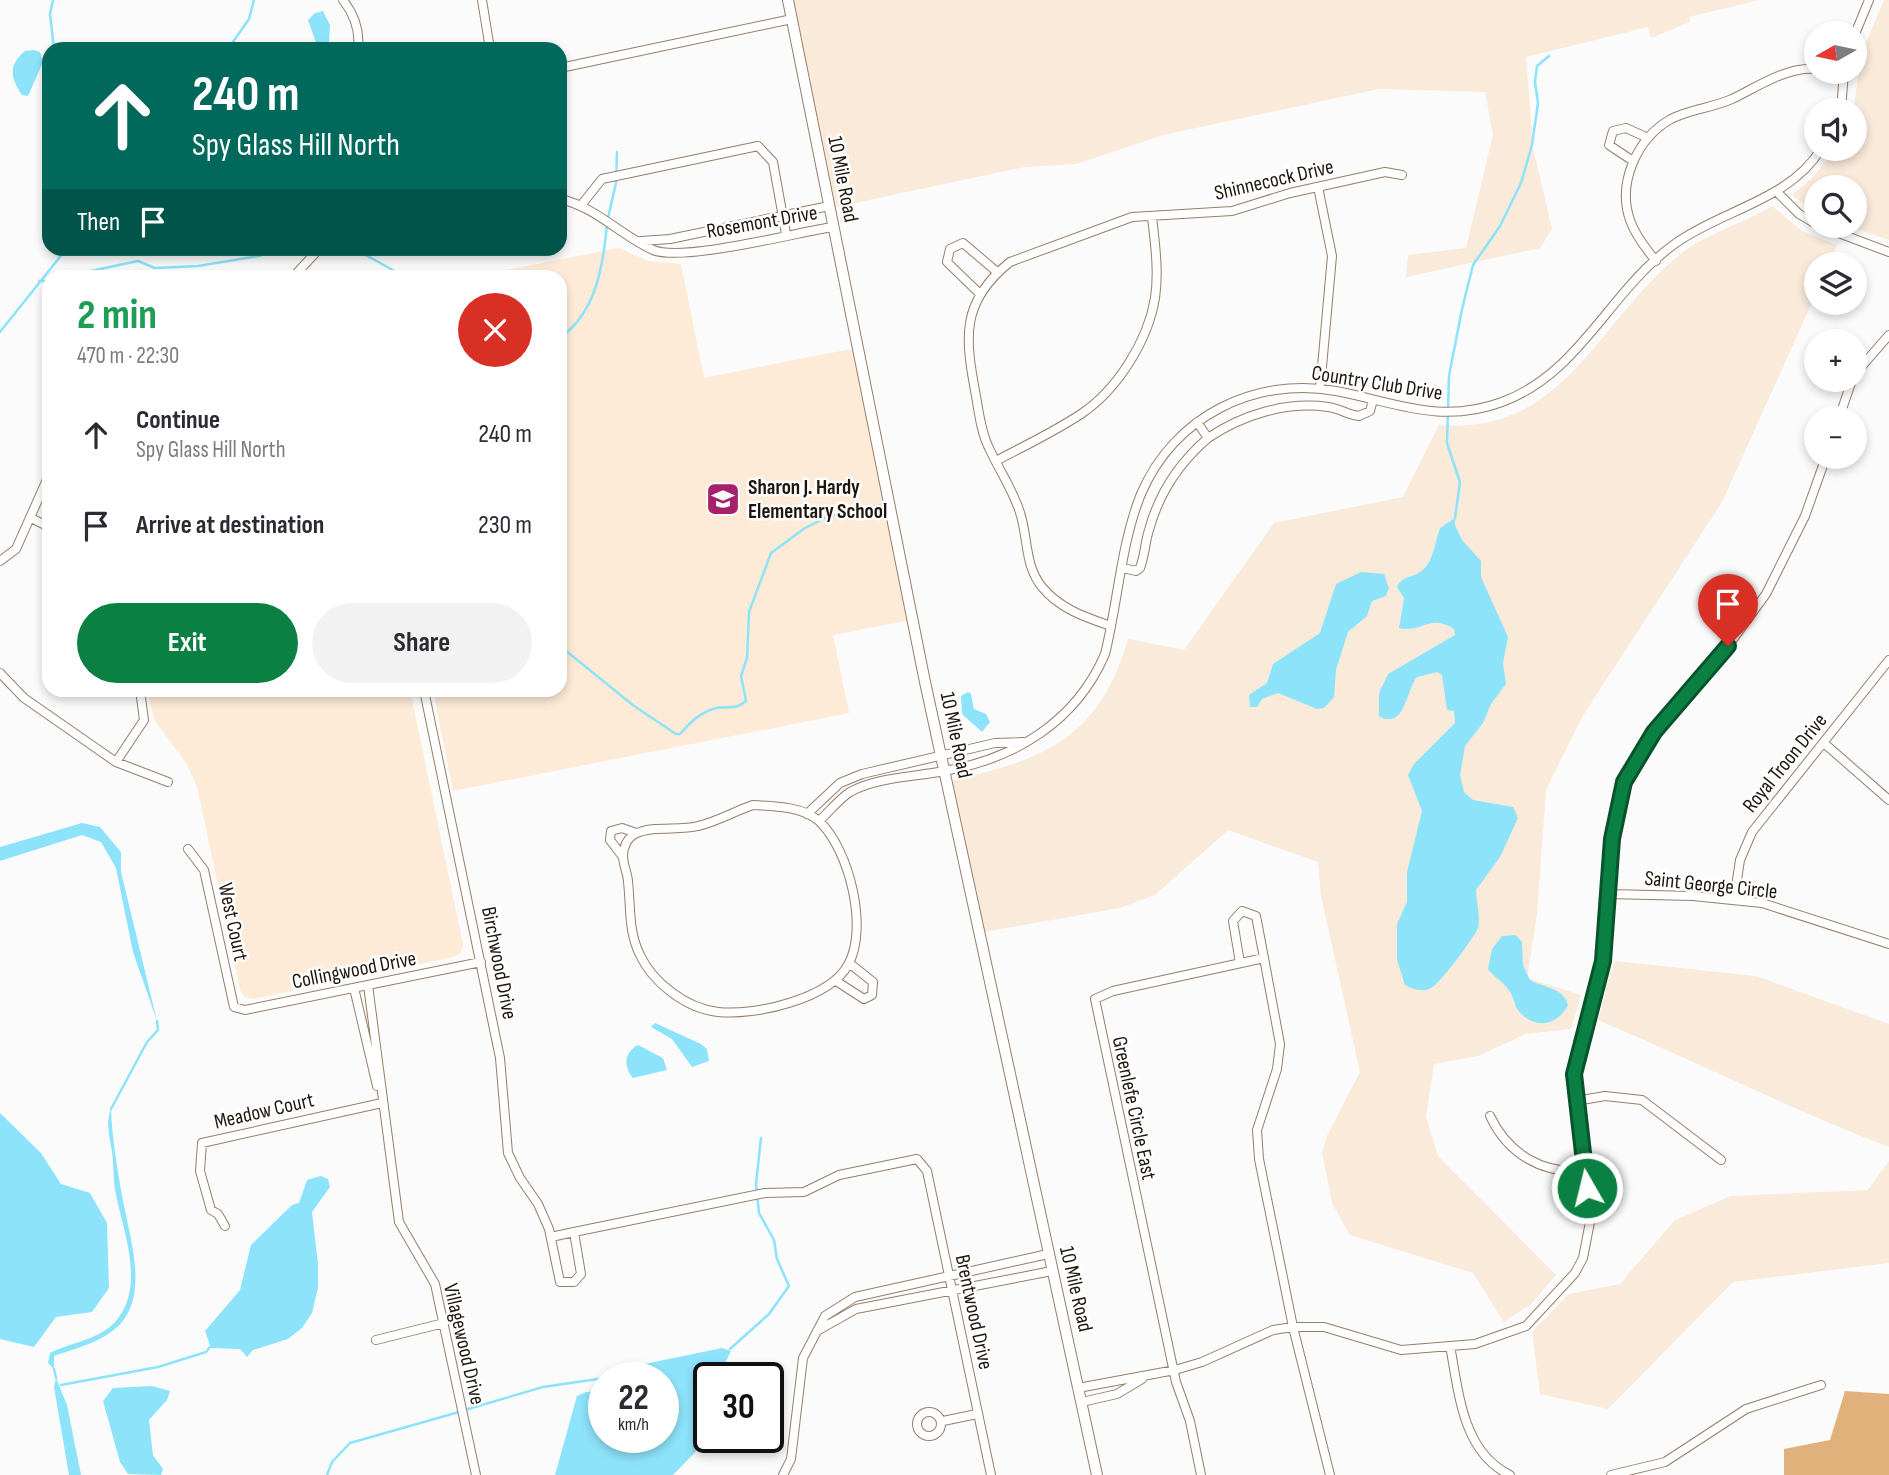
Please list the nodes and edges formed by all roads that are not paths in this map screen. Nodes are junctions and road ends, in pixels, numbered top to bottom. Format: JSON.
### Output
{"nodes":[{"id":1,"x":343,"y":0,"type":"edge"},
{"id":2,"x":482,"y":0,"type":"edge"},
{"id":3,"x":788,"y":0,"type":"edge"},
{"id":4,"x":1869,"y":0,"type":"edge"},
{"id":5,"x":792,"y":19,"type":"junction"},
{"id":6,"x":1860,"y":21,"type":"edge"},
{"id":7,"x":359,"y":42,"type":"edge"},
{"id":8,"x":489,"y":42,"type":"edge"},
{"id":9,"x":567,"y":67,"type":"edge"},
{"id":10,"x":1804,"y":70,"type":"edge"},
{"id":11,"x":1648,"y":138,"type":"junction"},
{"id":12,"x":1633,"y":161,"type":"junction"},
{"id":13,"x":1810,"y":161,"type":"edge"},
{"id":14,"x":1402,"y":175,"type":"dead end"},
{"id":15,"x":1318,"y":187,"type":"junction"},
{"id":16,"x":1776,"y":191,"type":"junction"},
{"id":17,"x":567,"y":201,"type":"edge"},
{"id":18,"x":582,"y":204,"type":"junction"},
{"id":19,"x":829,"y":206,"type":"junction"},
{"id":20,"x":783,"y":217,"type":"junction"},
{"id":21,"x":1152,"y":217,"type":"junction"},
{"id":22,"x":1804,"y":217,"type":"edge"},
{"id":23,"x":832,"y":227,"type":"junction"},
{"id":24,"x":695,"y":234,"type":"junction"},
{"id":25,"x":786,"y":234,"type":"junction"},
{"id":26,"x":1852,"y":238,"type":"edge"},
{"id":27,"x":641,"y":241,"type":"junction"},
{"id":28,"x":697,"y":251,"type":"junction"},
{"id":29,"x":1889,"y":252,"type":"edge"},
{"id":30,"x":313,"y":256,"type":"edge"},
{"id":31,"x":1656,"y":261,"type":"junction"},
{"id":32,"x":300,"y":270,"type":"edge"},
{"id":33,"x":997,"y":272,"type":"junction"},
{"id":34,"x":979,"y":293,"type":"junction"},
{"id":35,"x":1889,"y":335,"type":"edge"},
{"id":36,"x":1867,"y":360,"type":"edge"},
{"id":37,"x":1320,"y":389,"type":"junction"},
{"id":38,"x":1373,"y":400,"type":"junction"},
{"id":39,"x":1197,"y":422,"type":"junction"},
{"id":40,"x":1208,"y":438,"type":"junction"},
{"id":41,"x":996,"y":461,"type":"junction"},
{"id":42,"x":1822,"y":469,"type":"edge"},
{"id":43,"x":42,"y":492,"type":"edge"},
{"id":44,"x":31,"y":518,"type":"junction"},
{"id":45,"x":42,"y":524,"type":"edge"},
{"id":46,"x":0,"y":561,"type":"edge"},
{"id":47,"x":1123,"y":568,"type":"junction"},
{"id":48,"x":1111,"y":626,"type":"junction"},
{"id":49,"x":1889,"y":660,"type":"edge"},
{"id":50,"x":0,"y":673,"type":"edge"},
{"id":51,"x":141,"y":697,"type":"edge"},
{"id":52,"x":425,"y":697,"type":"edge"},
{"id":53,"x":1023,"y":742,"type":"junction"},
{"id":54,"x":1825,"y":744,"type":"junction"},
{"id":55,"x":941,"y":755,"type":"junction"},
{"id":56,"x":116,"y":762,"type":"junction"},
{"id":57,"x":944,"y":771,"type":"junction"},
{"id":58,"x":168,"y":782,"type":"dead end"},
{"id":59,"x":1889,"y":800,"type":"edge"},
{"id":60,"x":807,"y":814,"type":"junction"},
{"id":61,"x":819,"y":821,"type":"junction"},
{"id":62,"x":636,"y":833,"type":"junction"},
{"id":63,"x":188,"y":849,"type":"dead end"},
{"id":64,"x":623,"y":857,"type":"junction"},
{"id":65,"x":1608,"y":894,"type":"junction"},
{"id":66,"x":1734,"y":900,"type":"junction"},
{"id":67,"x":1889,"y":944,"type":"edge"},
{"id":68,"x":1264,"y":958,"type":"junction"},
{"id":69,"x":481,"y":962,"type":"junction"},
{"id":70,"x":849,"y":963,"type":"junction"},
{"id":71,"x":1240,"y":963,"type":"junction"},
{"id":72,"x":836,"y":981,"type":"junction"},
{"id":73,"x":368,"y":985,"type":"junction"},
{"id":74,"x":354,"y":988,"type":"junction"},
{"id":75,"x":234,"y":1007,"type":"joint"},
{"id":76,"x":1576,"y":1101,"type":"junction"},
{"id":77,"x":382,"y":1102,"type":"junction"},
{"id":78,"x":1490,"y":1116,"type":"dead end"},
{"id":79,"x":1721,"y":1160,"type":"dead end"},
{"id":80,"x":1584,"y":1171,"type":"junction"},
{"id":81,"x":225,"y":1226,"type":"dead end"},
{"id":82,"x":574,"y":1232,"type":"junction"},
{"id":83,"x":551,"y":1237,"type":"junction"},
{"id":84,"x":1048,"y":1254,"type":"junction"},
{"id":85,"x":1052,"y":1271,"type":"junction"},
{"id":86,"x":949,"y":1278,"type":"junction"},
{"id":87,"x":951,"y":1291,"type":"junction"},
{"id":88,"x":444,"y":1323,"type":"junction"},
{"id":89,"x":1293,"y":1326,"type":"junction"},
{"id":90,"x":815,"y":1333,"type":"junction"},
{"id":91,"x":376,"y":1340,"type":"dead end"},
{"id":92,"x":1450,"y":1346,"type":"junction"},
{"id":93,"x":1175,"y":1370,"type":"junction"},
{"id":94,"x":1148,"y":1376,"type":"junction"},
{"id":95,"x":1821,"y":1385,"type":"dead end"},
{"id":96,"x":1078,"y":1388,"type":"junction"},
{"id":97,"x":1082,"y":1402,"type":"junction"},
{"id":98,"x":977,"y":1414,"type":"junction"},
{"id":99,"x":943,"y":1421,"type":"dead end"},
{"id":100,"x":1498,"y":1472,"type":"edge"},
{"id":101,"x":476,"y":1475,"type":"edge"},
{"id":102,"x":783,"y":1475,"type":"edge"},
{"id":103,"x":990,"y":1475,"type":"edge"},
{"id":104,"x":1097,"y":1475,"type":"edge"},
{"id":105,"x":1201,"y":1475,"type":"edge"},
{"id":106,"x":1330,"y":1475,"type":"edge"},
{"id":107,"x":1510,"y":1475,"type":"edge"},
{"id":108,"x":1611,"y":1475,"type":"edge"}],
"edges":[{"from":1,"to":7,"type":"street"},
{"from":2,"to":8,"type":"street"},
{"from":3,"to":5,"type":"main road","name":"10 Mile Road"},
{"from":4,"to":6,"type":"street"},
{"from":5,"to":9,"type":"street"},
{"from":5,"to":19,"type":"main road","name":"10 Mile Road"},
{"from":10,"to":11,"type":"street"},
{"from":11,"to":12,"type":"street"},
{"from":11,"to":12,"type":"street"},
{"from":12,"to":31,"type":"street"},
{"from":13,"to":16,"type":"street","name":"Country Club Drive"},
{"from":14,"to":15,"type":"street","name":"Shinnecock Drive"},
{"from":15,"to":21,"type":"street","name":"Shinnecock Drive"},
{"from":15,"to":37,"type":"street"},
{"from":16,"to":22,"type":"street"},
{"from":16,"to":31,"type":"street","name":"Country Club Drive"},
{"from":17,"to":18,"type":"street","name":"Rosemont Drive"},
{"from":18,"to":20,"type":"street"},
{"from":18,"to":27,"type":"street","name":"Rosemont Drive"},
{"from":19,"to":20,"type":"street","name":"Rosemont Drive"},
{"from":19,"to":23,"type":"main road","name":"10 Mile Road"},
{"from":20,"to":24,"type":"street","name":"Rosemont Drive"},
{"from":20,"to":25,"type":"street"},
{"from":21,"to":33,"type":"street","name":"Shinnecock Drive"},
{"from":21,"to":41,"type":"street"},
{"from":23,"to":25,"type":"street","name":"Rosemont Drive"},
{"from":23,"to":55,"type":"main road","name":"10 Mile Road"},
{"from":24,"to":27,"type":"street","name":"Rosemont Drive"},
{"from":24,"to":28,"type":"street","name":"Rosemont Drive"},
{"from":25,"to":28,"type":"street","name":"Rosemont Drive"},
{"from":26,"to":29,"type":"street"},
{"from":27,"to":28,"type":"street","name":"Rosemont Drive"},
{"from":30,"to":32,"type":"street"},
{"from":31,"to":38,"type":"street","name":"Country Club Drive"},
{"from":33,"to":34,"type":"street","name":"Shinnecock Drive"},
{"from":33,"to":34,"type":"street"},
{"from":34,"to":41,"type":"street","name":"Shinnecock Drive"},
{"from":35,"to":36,"type":"street"},
{"from":37,"to":38,"type":"street","name":"Country Club Drive"},
{"from":37,"to":39,"type":"street","name":"Country Club Drive"},
{"from":38,"to":40,"type":"street"},
{"from":39,"to":40,"type":"street"},
{"from":39,"to":47,"type":"street","name":"Country Club Drive"},
{"from":40,"to":47,"type":"street"},
{"from":41,"to":48,"type":"street","name":"Shinnecock Drive"},
{"from":42,"to":65,"type":"street"},
{"from":43,"to":44,"type":"street"},
{"from":44,"to":45,"type":"street"},
{"from":44,"to":46,"type":"street"},
{"from":47,"to":48,"type":"street","name":"Country Club Drive"},
{"from":48,"to":53,"type":"street","name":"Country Club Drive"},
{"from":49,"to":54,"type":"street","name":"Royal Troon Drive"},
{"from":50,"to":56,"type":"street"},
{"from":51,"to":56,"type":"street"},
{"from":52,"to":69,"type":"street","name":"Birchwood Drive"},
{"from":53,"to":55,"type":"street","name":"Country Club Drive"},
{"from":53,"to":57,"type":"street","name":"Country Club Drive"},
{"from":54,"to":59,"type":"street"},
{"from":54,"to":66,"type":"street","name":"Royal Troon Drive"},
{"from":55,"to":57,"type":"main road","name":"10 Mile Road"},
{"from":55,"to":60,"type":"street","name":"Country Club Drive"},
{"from":56,"to":58,"type":"street"},
{"from":57,"to":61,"type":"street","name":"Country Club Drive"},
{"from":57,"to":84,"type":"main road","name":"10 Mile Road"},
{"from":60,"to":61,"type":"street"},
{"from":60,"to":62,"type":"street"},
{"from":61,"to":70,"type":"street"},
{"from":62,"to":64,"type":"street"},
{"from":62,"to":64,"type":"street"},
{"from":63,"to":75,"type":"street","name":"West Court"},
{"from":64,"to":72,"type":"street"},
{"from":65,"to":66,"type":"street","name":"Saint George Circle"},
{"from":65,"to":76,"type":"street"},
{"from":66,"to":67,"type":"street","name":"Saint George Circle"},
{"from":68,"to":71,"type":"street","name":"Greenlefe Circle East"},
{"from":68,"to":71,"type":"street"},
{"from":68,"to":89,"type":"street"},
{"from":69,"to":73,"type":"street","name":"Collingwood Drive"},
{"from":69,"to":83,"type":"street","name":"Birchwood Drive"},
{"from":70,"to":72,"type":"street"},
{"from":70,"to":72,"type":"street"},
{"from":71,"to":93,"type":"street","name":"Greenlefe Circle East"},
{"from":73,"to":74,"type":"street","name":"Collingwood Drive"},
{"from":73,"to":77,"type":"street","name":"Villagewood Drive"},
{"from":74,"to":75,"type":"street","name":"Collingwood Drive"},
{"from":74,"to":77,"type":"street","name":"Villagewood Drive"},
{"from":76,"to":79,"type":"street"},
{"from":76,"to":80,"type":"street"},
{"from":77,"to":81,"type":"street","name":"Meadow Court"},
{"from":77,"to":88,"type":"street","name":"Villagewood Drive"},
{"from":78,"to":80,"type":"street"},
{"from":80,"to":92,"type":"street"},
{"from":82,"to":83,"type":"street"},
{"from":82,"to":83,"type":"street","name":"Birchwood Drive"},
{"from":82,"to":86,"type":"street","name":"Brentwood Drive"},
{"from":84,"to":85,"type":"main road","name":"10 Mile Road"},
{"from":84,"to":86,"type":"street"},
{"from":85,"to":87,"type":"street"},
{"from":85,"to":96,"type":"main road","name":"10 Mile Road"},
{"from":86,"to":87,"type":"street","name":"Brentwood Drive"},
{"from":86,"to":90,"type":"street"},
{"from":87,"to":90,"type":"street"},
{"from":87,"to":98,"type":"street","name":"Brentwood Drive"},
{"from":88,"to":91,"type":"street"},
{"from":88,"to":101,"type":"street","name":"Villagewood Drive"},
{"from":89,"to":92,"type":"street"},
{"from":89,"to":93,"type":"street"},
{"from":89,"to":106,"type":"street"},
{"from":90,"to":102,"type":"street"},
{"from":92,"to":100,"type":"street"},
{"from":93,"to":94,"type":"street"},
{"from":93,"to":105,"type":"street"},
{"from":94,"to":96,"type":"street"},
{"from":94,"to":97,"type":"street"},
{"from":95,"to":108,"type":"street"},
{"from":96,"to":97,"type":"main road","name":"10 Mile Road"},
{"from":97,"to":104,"type":"main road","name":"10 Mile Road"},
{"from":98,"to":99,"type":"street"},
{"from":98,"to":103,"type":"street","name":"Brentwood Drive"},
{"from":100,"to":107,"type":"street"}]}
